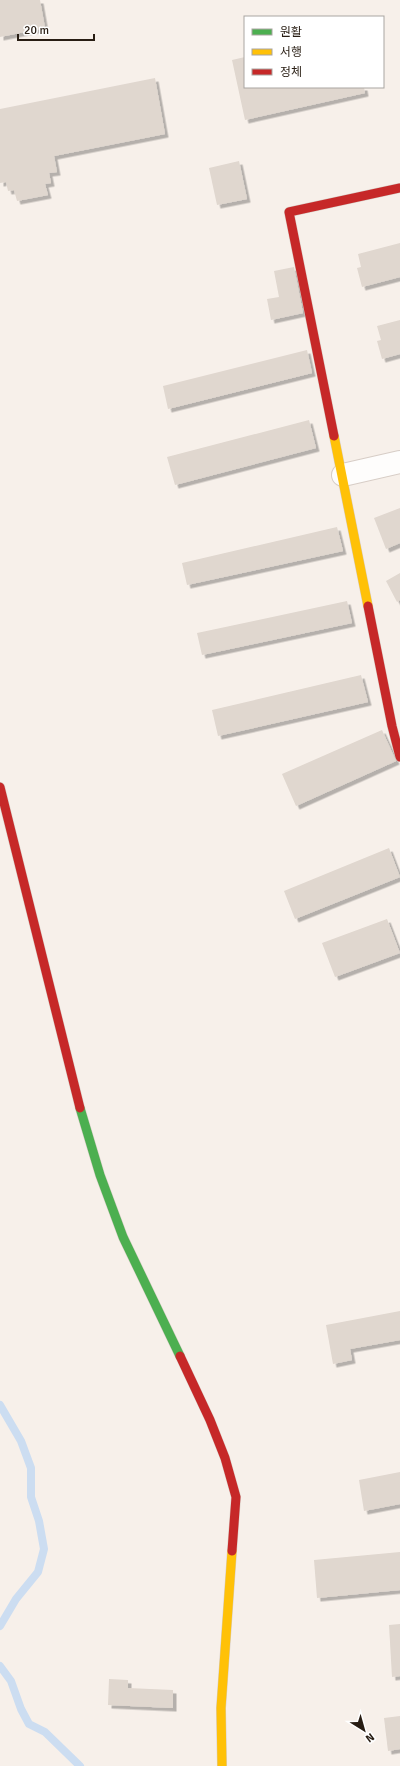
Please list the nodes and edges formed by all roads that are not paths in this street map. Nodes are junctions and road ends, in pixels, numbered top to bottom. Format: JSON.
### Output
{"nodes":[{"id":1,"x":400,"y":188,"type":"edge"},
{"id":2,"x":400,"y":462,"type":"edge"},
{"id":3,"x":343,"y":475,"type":"junction"},
{"id":4,"x":400,"y":757,"type":"edge"},
{"id":5,"x":0,"y":787,"type":"edge"},
{"id":6,"x":222,"y":1766,"type":"edge"}],
"edges":[{"from":1,"to":3,"type":"street"},
{"from":2,"to":3,"type":"street"},
{"from":3,"to":4,"type":"street"},
{"from":5,"to":6,"type":"street"}]}
